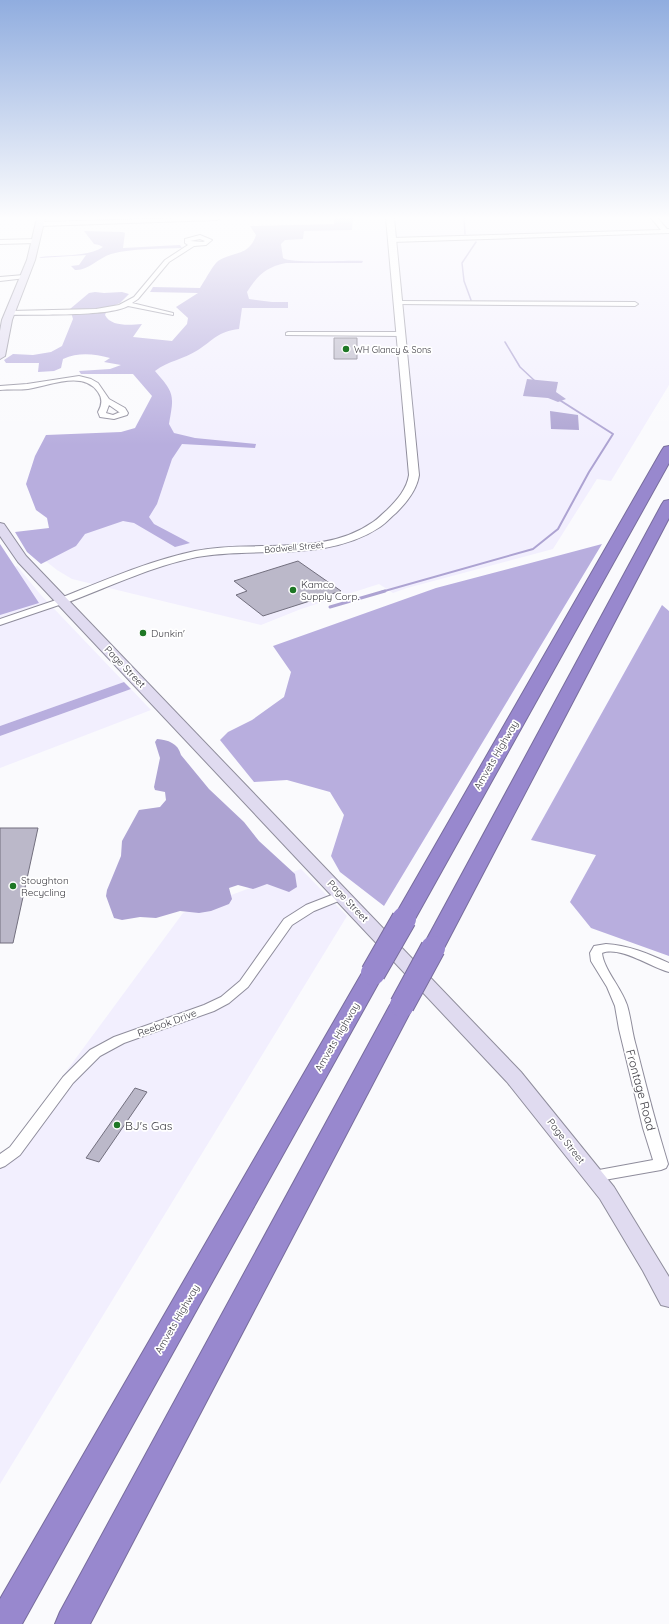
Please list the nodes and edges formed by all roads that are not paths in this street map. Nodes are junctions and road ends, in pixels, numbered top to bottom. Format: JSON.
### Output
{"nodes":[{"id":1,"x":17,"y":294,"type":"edge"},
{"id":2,"x":140,"y":294,"type":"edge"},
{"id":3,"x":397,"y":294,"type":"edge"},
{"id":4,"x":398,"y":303,"type":"junction"},
{"id":5,"x":128,"y":304,"type":"junction"},
{"id":6,"x":634,"y":304,"type":"dead end"},
{"id":7,"x":10,"y":312,"type":"junction"},
{"id":8,"x":171,"y":314,"type":"dead end"},
{"id":9,"x":2,"y":329,"type":"edge"},
{"id":10,"x":288,"y":334,"type":"dead end"},
{"id":11,"x":401,"y":334,"type":"junction"},
{"id":12,"x":0,"y":356,"type":"edge"},
{"id":13,"x":0,"y":386,"type":"edge"},
{"id":14,"x":106,"y":400,"type":"junction"},
{"id":15,"x":119,"y":408,"type":"junction"},
{"id":16,"x":104,"y":409,"type":"junction"},
{"id":17,"x":669,"y":450,"type":"edge"},
{"id":18,"x":669,"y":504,"type":"edge"},
{"id":19,"x":0,"y":527,"type":"edge"},
{"id":20,"x":62,"y":601,"type":"junction"},
{"id":21,"x":0,"y":622,"type":"edge"},
{"id":22,"x":342,"y":895,"type":"junction"},
{"id":23,"x":669,"y":968,"type":"edge"},
{"id":24,"x":0,"y":1162,"type":"edge"},
{"id":25,"x":593,"y":1176,"type":"junction"},
{"id":26,"x":669,"y":1298,"type":"edge"},
{"id":27,"x":4,"y":1624,"type":"edge"},
{"id":28,"x":72,"y":1624,"type":"edge"}],
"edges":[{"from":1,"to":7,"type":"main road"},
{"from":2,"to":5,"type":"street"},
{"from":3,"to":4,"type":"street","name":"Bodwell Street"},
{"from":4,"to":6,"type":"street"},
{"from":4,"to":11,"type":"street","name":"Bodwell Street"},
{"from":5,"to":7,"type":"street"},
{"from":5,"to":8,"type":"street"},
{"from":7,"to":9,"type":"main road"},
{"from":9,"to":12,"type":"main road"},
{"from":10,"to":11,"type":"street"},
{"from":11,"to":20,"type":"street","name":"Bodwell Street"},
{"from":13,"to":14,"type":"street"},
{"from":14,"to":15,"type":"street"},
{"from":14,"to":16,"type":"street"},
{"from":15,"to":16,"type":"street"},
{"from":15,"to":16,"type":"street"},
{"from":17,"to":27,"type":"highway","name":"Amvets Highway","bridge":true},
{"from":18,"to":28,"type":"highway","bridge":true},
{"from":19,"to":20,"type":"main road","name":"Page Street"},
{"from":20,"to":21,"type":"street"},
{"from":20,"to":22,"type":"main road","name":"Page Street"},
{"from":22,"to":24,"type":"street","name":"Reebok Drive"},
{"from":22,"to":25,"type":"main road","name":"Page Street"},
{"from":23,"to":25,"type":"street","name":"Frontage Road"},
{"from":25,"to":26,"type":"main road","name":"Page Street"}]}
